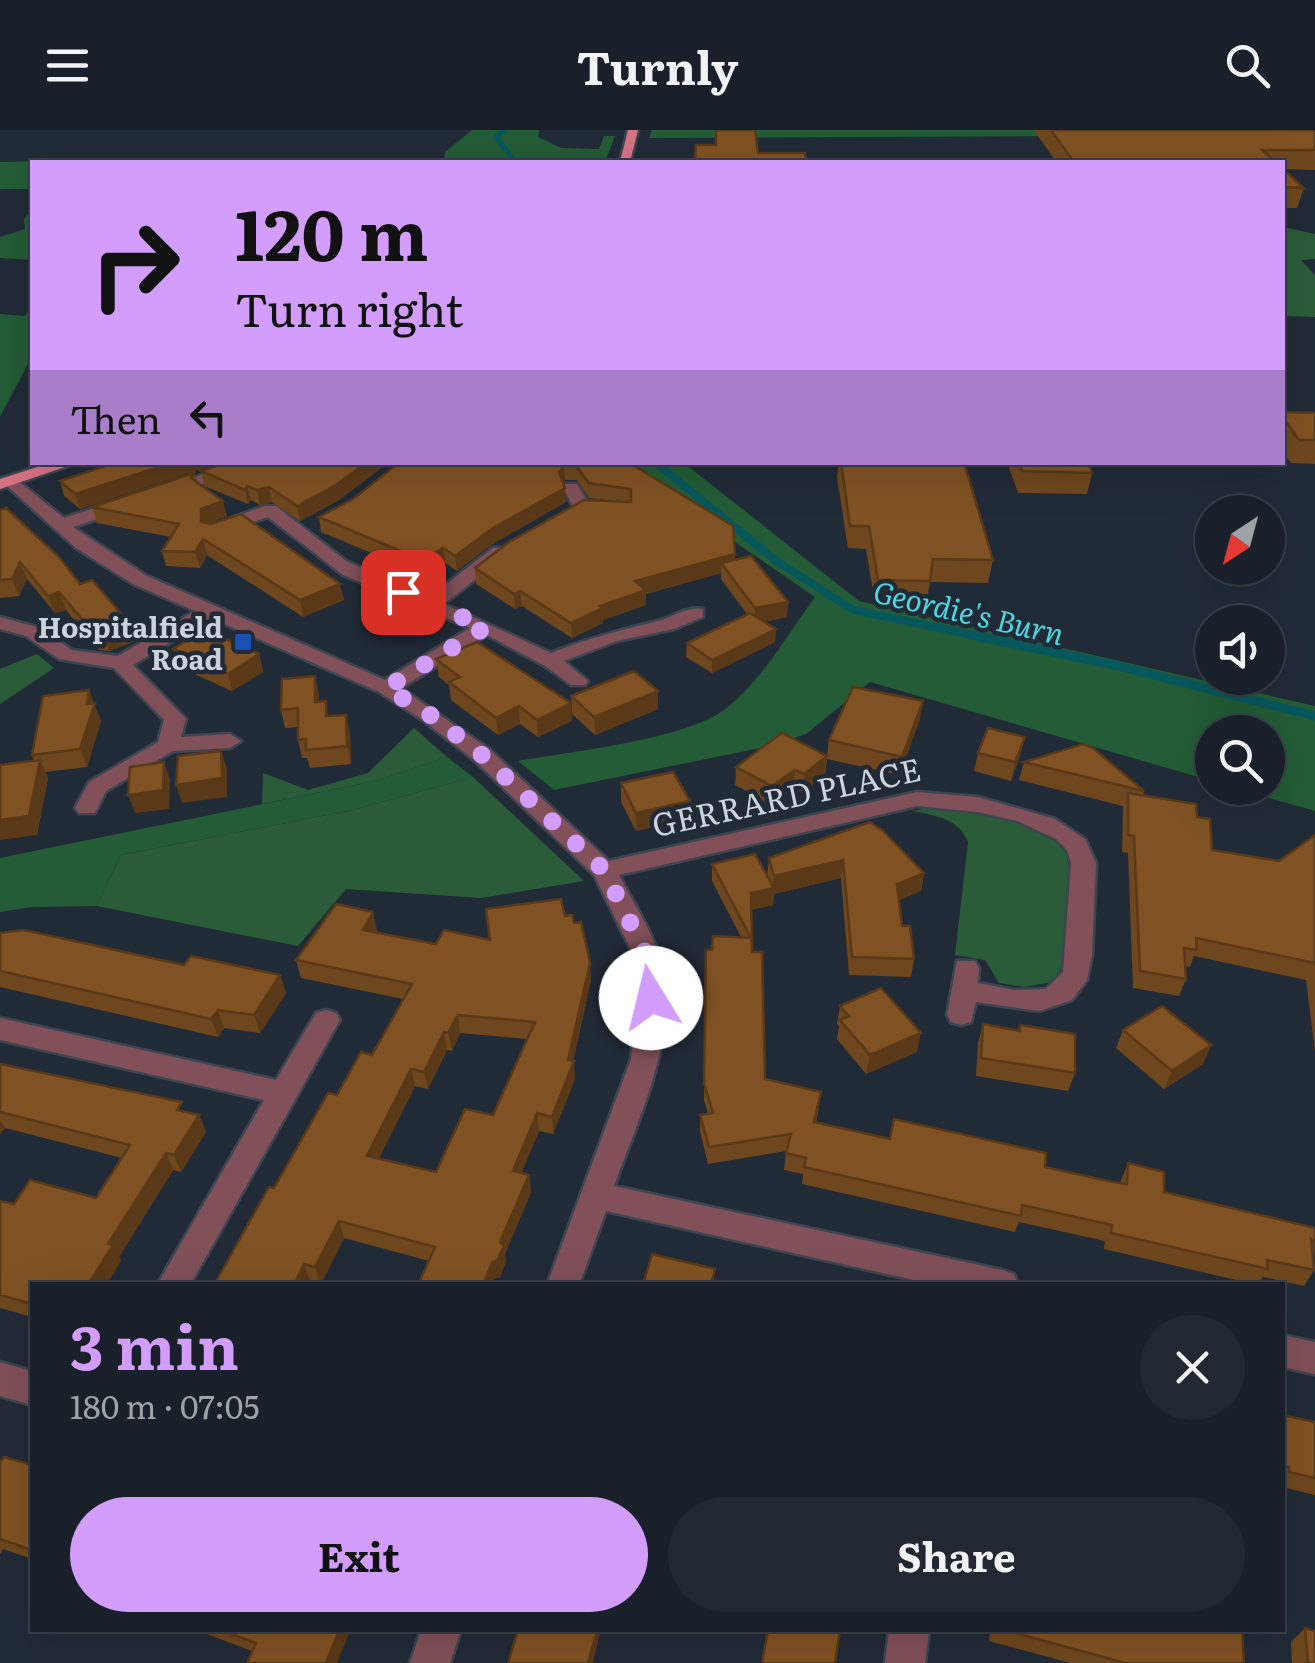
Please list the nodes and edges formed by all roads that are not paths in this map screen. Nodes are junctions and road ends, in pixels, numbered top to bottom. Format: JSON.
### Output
{"nodes":[{"id":1,"x":633,"y":130,"type":"edge"},
{"id":2,"x":625,"y":160,"type":"edge"},
{"id":3,"x":62,"y":465,"type":"edge"},
{"id":4,"x":245,"y":465,"type":"edge"},
{"id":5,"x":6,"y":482,"type":"edge"},
{"id":6,"x":571,"y":488,"type":"dead end"},
{"id":7,"x":622,"y":510,"type":"edge"},
{"id":8,"x":60,"y":525,"type":"junction"},
{"id":9,"x":214,"y":531,"type":"edge"},
{"id":10,"x":518,"y":541,"type":"edge"},
{"id":11,"x":432,"y":604,"type":"junction"},
{"id":12,"x":209,"y":610,"type":"junction"},
{"id":13,"x":696,"y":613,"type":"dead end"},
{"id":14,"x":0,"y":622,"type":"edge"},
{"id":15,"x":486,"y":627,"type":"junction"},
{"id":16,"x":552,"y":659,"type":"junction"},
{"id":17,"x":121,"y":663,"type":"junction"},
{"id":18,"x":578,"y":682,"type":"dead end"},
{"id":19,"x":386,"y":688,"type":"junction"},
{"id":20,"x":230,"y":741,"type":"dead end"},
{"id":21,"x":168,"y":745,"type":"junction"},
{"id":22,"x":87,"y":808,"type":"dead end"},
{"id":23,"x":604,"y":870,"type":"junction"},
{"id":24,"x":964,"y":991,"type":"dead end"},
{"id":25,"x":326,"y":1020,"type":"dead end"},
{"id":26,"x":0,"y":1029,"type":"edge"},
{"id":27,"x":283,"y":1093,"type":"junction"},
{"id":28,"x":595,"y":1195,"type":"junction"},
{"id":29,"x":953,"y":1279,"type":"edge"},
{"id":30,"x":174,"y":1282,"type":"edge"},
{"id":31,"x":564,"y":1282,"type":"edge"},
{"id":32,"x":1285,"y":1352,"type":"edge"},
{"id":33,"x":1315,"y":1358,"type":"edge"},
{"id":34,"x":0,"y":1378,"type":"edge"},
{"id":35,"x":30,"y":1387,"type":"edge"},
{"id":36,"x":441,"y":1632,"type":"edge"},
{"id":37,"x":909,"y":1632,"type":"edge"},
{"id":38,"x":430,"y":1663,"type":"edge"},
{"id":39,"x":904,"y":1663,"type":"edge"}],
"edges":[{"from":1,"to":2,"type":"main road"},
{"from":3,"to":5,"type":"main road"},
{"from":4,"to":8,"type":"street"},
{"from":5,"to":8,"type":"street"},
{"from":6,"to":7,"type":"street"},
{"from":8,"to":12,"type":"street"},
{"from":9,"to":11,"type":"street"},
{"from":10,"to":11,"type":"street"},
{"from":11,"to":15,"type":"street"},
{"from":12,"to":17,"type":"street"},
{"from":12,"to":19,"type":"street"},
{"from":13,"to":16,"type":"street"},
{"from":14,"to":17,"type":"street"},
{"from":15,"to":16,"type":"street"},
{"from":15,"to":19,"type":"street"},
{"from":16,"to":18,"type":"street"},
{"from":17,"to":21,"type":"street"},
{"from":19,"to":23,"type":"street"},
{"from":20,"to":21,"type":"street"},
{"from":21,"to":22,"type":"street"},
{"from":23,"to":24,"type":"street","name":"GERRARD PLACE"},
{"from":23,"to":28,"type":"street"},
{"from":25,"to":27,"type":"street"},
{"from":26,"to":27,"type":"street"},
{"from":27,"to":30,"type":"street"},
{"from":28,"to":29,"type":"street"},
{"from":28,"to":31,"type":"street"},
{"from":32,"to":33,"type":"street"},
{"from":34,"to":35,"type":"street"},
{"from":36,"to":38,"type":"street"},
{"from":37,"to":39,"type":"street"}]}
